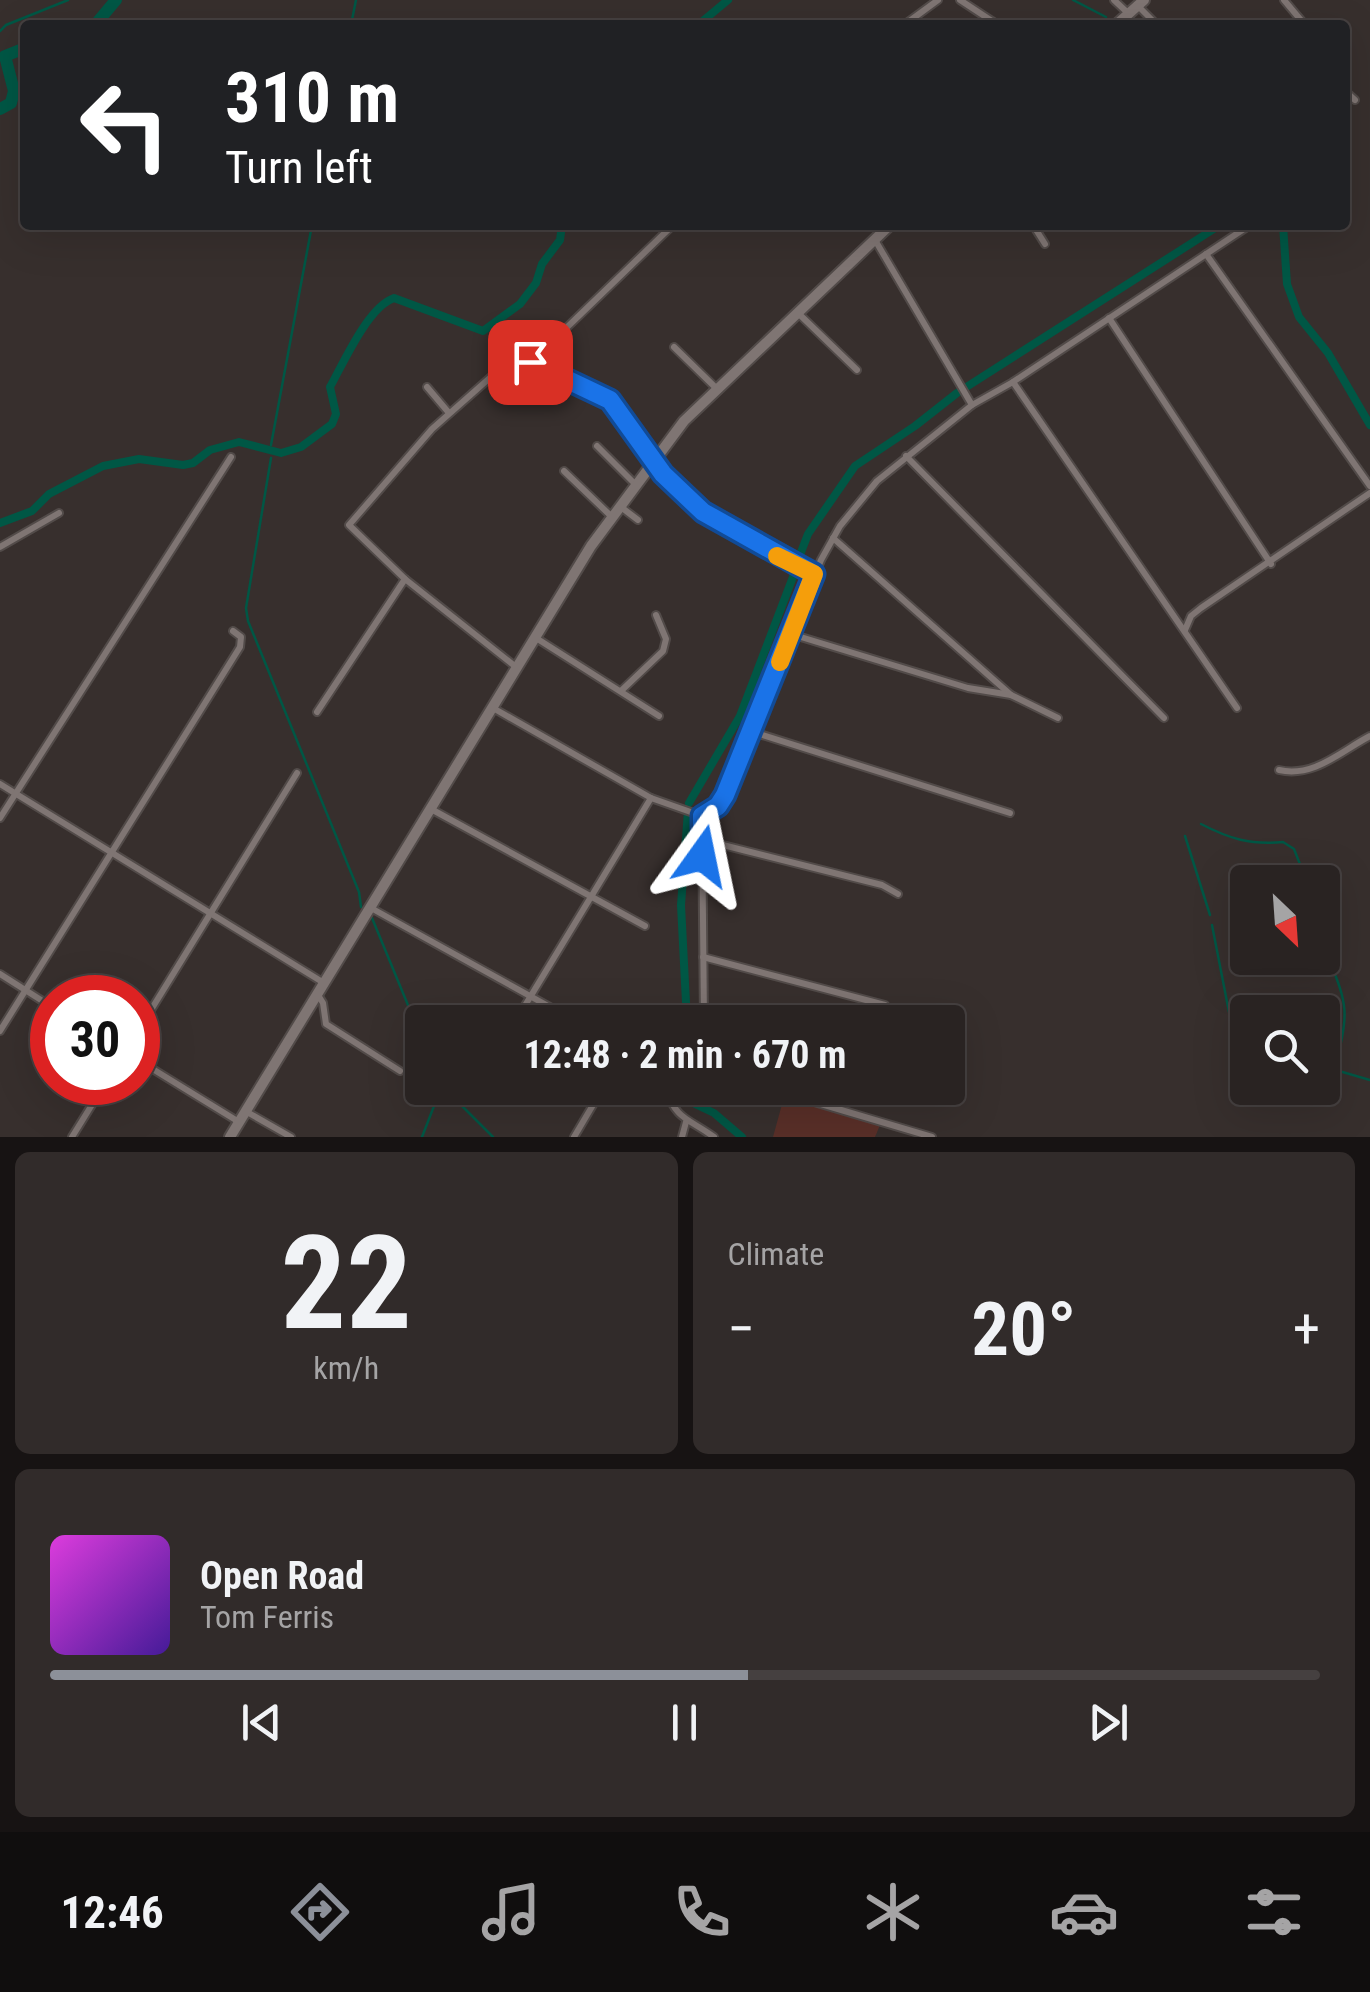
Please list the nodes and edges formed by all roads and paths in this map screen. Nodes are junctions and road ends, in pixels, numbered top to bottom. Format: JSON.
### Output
{"nodes":[{"id":1,"x":938,"y":0,"type":"edge"},
{"id":2,"x":960,"y":0,"type":"edge"},
{"id":3,"x":1114,"y":0,"type":"edge"},
{"id":4,"x":1284,"y":0,"type":"edge"},
{"id":5,"x":1137,"y":6,"type":"edge"},
{"id":6,"x":911,"y":20,"type":"edge"},
{"id":7,"x":990,"y":20,"type":"edge"},
{"id":8,"x":1301,"y":20,"type":"edge"},
{"id":9,"x":1350,"y":95,"type":"edge"},
{"id":10,"x":1356,"y":100,"type":"dead end"},
{"id":11,"x":668,"y":230,"type":"edge"},
{"id":12,"x":885,"y":230,"type":"edge"},
{"id":13,"x":1036,"y":230,"type":"edge"},
{"id":14,"x":1242,"y":230,"type":"edge"},
{"id":15,"x":875,"y":240,"type":"junction"},
{"id":16,"x":1046,"y":244,"type":"dead end"},
{"id":17,"x":1206,"y":254,"type":"junction"},
{"id":18,"x":798,"y":313,"type":"junction"},
{"id":19,"x":1109,"y":318,"type":"junction"},
{"id":20,"x":674,"y":347,"type":"dead end"},
{"id":21,"x":530,"y":362,"type":"junction"},
{"id":22,"x":856,"y":370,"type":"dead end"},
{"id":23,"x":1013,"y":382,"type":"junction"},
{"id":24,"x":427,"y":386,"type":"dead end"},
{"id":25,"x":716,"y":389,"type":"junction"},
{"id":26,"x":972,"y":405,"type":"junction"},
{"id":27,"x":449,"y":413,"type":"junction"},
{"id":28,"x":597,"y":446,"type":"dead end"},
{"id":29,"x":906,"y":456,"type":"junction"},
{"id":30,"x":231,"y":458,"type":"dead end"},
{"id":31,"x":652,"y":460,"type":"junction"},
{"id":32,"x":564,"y":471,"type":"dead end"},
{"id":33,"x":634,"y":484,"type":"junction"},
{"id":34,"x":1370,"y":489,"type":"edge"},
{"id":35,"x":620,"y":506,"type":"junction"},
{"id":36,"x":60,"y":513,"type":"dead end"},
{"id":37,"x":612,"y":518,"type":"junction"},
{"id":38,"x":638,"y":520,"type":"dead end"},
{"id":39,"x":833,"y":538,"type":"junction"},
{"id":40,"x":0,"y":547,"type":"edge"},
{"id":41,"x":1270,"y":563,"type":"junction"},
{"id":42,"x":814,"y":574,"type":"junction"},
{"id":43,"x":406,"y":579,"type":"junction"},
{"id":44,"x":656,"y":615,"type":"dead end"},
{"id":45,"x":1186,"y":630,"type":"junction"},
{"id":46,"x":234,"y":631,"type":"dead end"},
{"id":47,"x":791,"y":634,"type":"junction"},
{"id":48,"x":536,"y":638,"type":"junction"},
{"id":49,"x":1221,"y":662,"type":"dead end"},
{"id":50,"x":517,"y":668,"type":"junction"},
{"id":51,"x":1211,"y":668,"type":"junction"},
{"id":52,"x":622,"y":690,"type":"junction"},
{"id":53,"x":1011,"y":694,"type":"junction"},
{"id":54,"x":493,"y":708,"type":"junction"},
{"id":55,"x":1237,"y":708,"type":"dead end"},
{"id":56,"x":317,"y":712,"type":"dead end"},
{"id":57,"x":660,"y":716,"type":"dead end"},
{"id":58,"x":1058,"y":718,"type":"dead end"},
{"id":59,"x":1164,"y":718,"type":"dead end"},
{"id":60,"x":753,"y":732,"type":"junction"},
{"id":61,"x":1370,"y":736,"type":"edge"},
{"id":62,"x":1279,"y":770,"type":"dead end"},
{"id":63,"x":296,"y":773,"type":"dead end"},
{"id":64,"x":0,"y":784,"type":"edge"},
{"id":65,"x":16,"y":794,"type":"junction"},
{"id":66,"x":651,"y":798,"type":"junction"},
{"id":67,"x":430,"y":809,"type":"junction"},
{"id":68,"x":1010,"y":813,"type":"dead end"},
{"id":69,"x":702,"y":816,"type":"junction"},
{"id":70,"x":0,"y":818,"type":"edge"},
{"id":71,"x":702,"y":840,"type":"junction"},
{"id":72,"x":113,"y":852,"type":"junction"},
{"id":73,"x":898,"y":894,"type":"dead end"},
{"id":74,"x":591,"y":896,"type":"junction"},
{"id":75,"x":370,"y":908,"type":"junction"},
{"id":76,"x":211,"y":913,"type":"junction"},
{"id":77,"x":645,"y":926,"type":"dead end"},
{"id":78,"x":703,"y":957,"type":"junction"},
{"id":79,"x":0,"y":974,"type":"edge"},
{"id":80,"x":321,"y":988,"type":"junction"},
{"id":81,"x":26,"y":990,"type":"junction"},
{"id":82,"x":30,"y":993,"type":"edge"},
{"id":83,"x":160,"y":995,"type":"edge"},
{"id":84,"x":530,"y":996,"type":"junction"},
{"id":85,"x":884,"y":1004,"type":"dead end"},
{"id":86,"x":525,"y":1005,"type":"edge"},
{"id":87,"x":546,"y":1005,"type":"edge"},
{"id":88,"x":704,"y":1005,"type":"edge"},
{"id":89,"x":0,"y":1032,"type":"edge"},
{"id":90,"x":400,"y":1071,"type":"dead end"},
{"id":91,"x":160,"y":1074,"type":"edge"},
{"id":92,"x":92,"y":1105,"type":"edge"},
{"id":93,"x":593,"y":1105,"type":"edge"},
{"id":94,"x":672,"y":1105,"type":"edge"},
{"id":95,"x":824,"y":1105,"type":"edge"},
{"id":96,"x":246,"y":1111,"type":"junction"},
{"id":97,"x":239,"y":1122,"type":"junction"},
{"id":98,"x":686,"y":1122,"type":"junction"},
{"id":99,"x":72,"y":1137,"type":"edge"},
{"id":100,"x":230,"y":1137,"type":"edge"},
{"id":101,"x":291,"y":1137,"type":"edge"},
{"id":102,"x":574,"y":1137,"type":"edge"},
{"id":103,"x":682,"y":1137,"type":"edge"},
{"id":104,"x":714,"y":1137,"type":"edge"},
{"id":105,"x":932,"y":1137,"type":"edge"}],
"edges":[{"from":1,"to":6,"type":"street"},
{"from":2,"to":7,"type":"street"},
{"from":3,"to":5,"type":"street"},
{"from":4,"to":8,"type":"street"},
{"from":9,"to":10,"type":"street"},
{"from":11,"to":21,"type":"street"},
{"from":12,"to":15,"type":"main road"},
{"from":13,"to":16,"type":"street"},
{"from":14,"to":17,"type":"street"},
{"from":15,"to":18,"type":"main road"},
{"from":15,"to":26,"type":"street"},
{"from":17,"to":19,"type":"street"},
{"from":17,"to":34,"type":"street"},
{"from":18,"to":22,"type":"street"},
{"from":18,"to":25,"type":"main road"},
{"from":19,"to":23,"type":"street"},
{"from":19,"to":41,"type":"street"},
{"from":20,"to":25,"type":"street"},
{"from":21,"to":27,"type":"street"},
{"from":21,"to":31,"type":"street"},
{"from":23,"to":26,"type":"street"},
{"from":23,"to":45,"type":"street"},
{"from":24,"to":27,"type":"street"},
{"from":25,"to":31,"type":"main road"},
{"from":26,"to":29,"type":"street"},
{"from":27,"to":43,"type":"street"},
{"from":28,"to":33,"type":"street"},
{"from":29,"to":39,"type":"street"},
{"from":29,"to":59,"type":"street"},
{"from":30,"to":65,"type":"street"},
{"from":31,"to":33,"type":"main road"},
{"from":31,"to":42,"type":"street"},
{"from":32,"to":37,"type":"street"},
{"from":33,"to":35,"type":"main road"},
{"from":34,"to":41,"type":"street"},
{"from":35,"to":37,"type":"main road"},
{"from":35,"to":38,"type":"street"},
{"from":36,"to":40,"type":"street"},
{"from":37,"to":48,"type":"main road"},
{"from":39,"to":42,"type":"street"},
{"from":39,"to":53,"type":"street"},
{"from":41,"to":45,"type":"street"},
{"from":42,"to":47,"type":"street"},
{"from":43,"to":50,"type":"street"},
{"from":43,"to":56,"type":"street"},
{"from":44,"to":52,"type":"street"},
{"from":45,"to":51,"type":"street"},
{"from":46,"to":72,"type":"street"},
{"from":47,"to":53,"type":"street"},
{"from":47,"to":60,"type":"street"},
{"from":48,"to":50,"type":"main road"},
{"from":48,"to":52,"type":"street"},
{"from":49,"to":51,"type":"street"},
{"from":50,"to":54,"type":"main road"},
{"from":51,"to":55,"type":"street"},
{"from":52,"to":57,"type":"street"},
{"from":53,"to":58,"type":"street"},
{"from":54,"to":66,"type":"street"},
{"from":54,"to":67,"type":"main road"},
{"from":60,"to":68,"type":"street"},
{"from":60,"to":69,"type":"street"},
{"from":61,"to":62,"type":"street"},
{"from":63,"to":76,"type":"street"},
{"from":64,"to":65,"type":"street"},
{"from":65,"to":70,"type":"street"},
{"from":65,"to":72,"type":"street"},
{"from":66,"to":69,"type":"street"},
{"from":66,"to":74,"type":"street"},
{"from":67,"to":74,"type":"street"},
{"from":67,"to":75,"type":"main road"},
{"from":69,"to":71,"type":"street"},
{"from":71,"to":73,"type":"street"},
{"from":71,"to":78,"type":"street"},
{"from":72,"to":76,"type":"street"},
{"from":72,"to":81,"type":"street"},
{"from":74,"to":77,"type":"street"},
{"from":74,"to":84,"type":"street"},
{"from":75,"to":80,"type":"main road"},
{"from":75,"to":84,"type":"street"},
{"from":76,"to":80,"type":"street"},
{"from":76,"to":83,"type":"street"},
{"from":78,"to":85,"type":"street"},
{"from":78,"to":88,"type":"street"},
{"from":79,"to":81,"type":"street"},
{"from":80,"to":90,"type":"street"},
{"from":80,"to":96,"type":"main road"},
{"from":81,"to":82,"type":"street"},
{"from":81,"to":89,"type":"street"},
{"from":84,"to":86,"type":"street"},
{"from":84,"to":87,"type":"street"},
{"from":91,"to":97,"type":"street"},
{"from":92,"to":99,"type":"street"},
{"from":93,"to":102,"type":"street"},
{"from":94,"to":98,"type":"street"},
{"from":95,"to":105,"type":"street"},
{"from":96,"to":97,"type":"main road"},
{"from":96,"to":101,"type":"street"},
{"from":97,"to":100,"type":"main road"},
{"from":98,"to":103,"type":"street"},
{"from":98,"to":104,"type":"street"}]}
